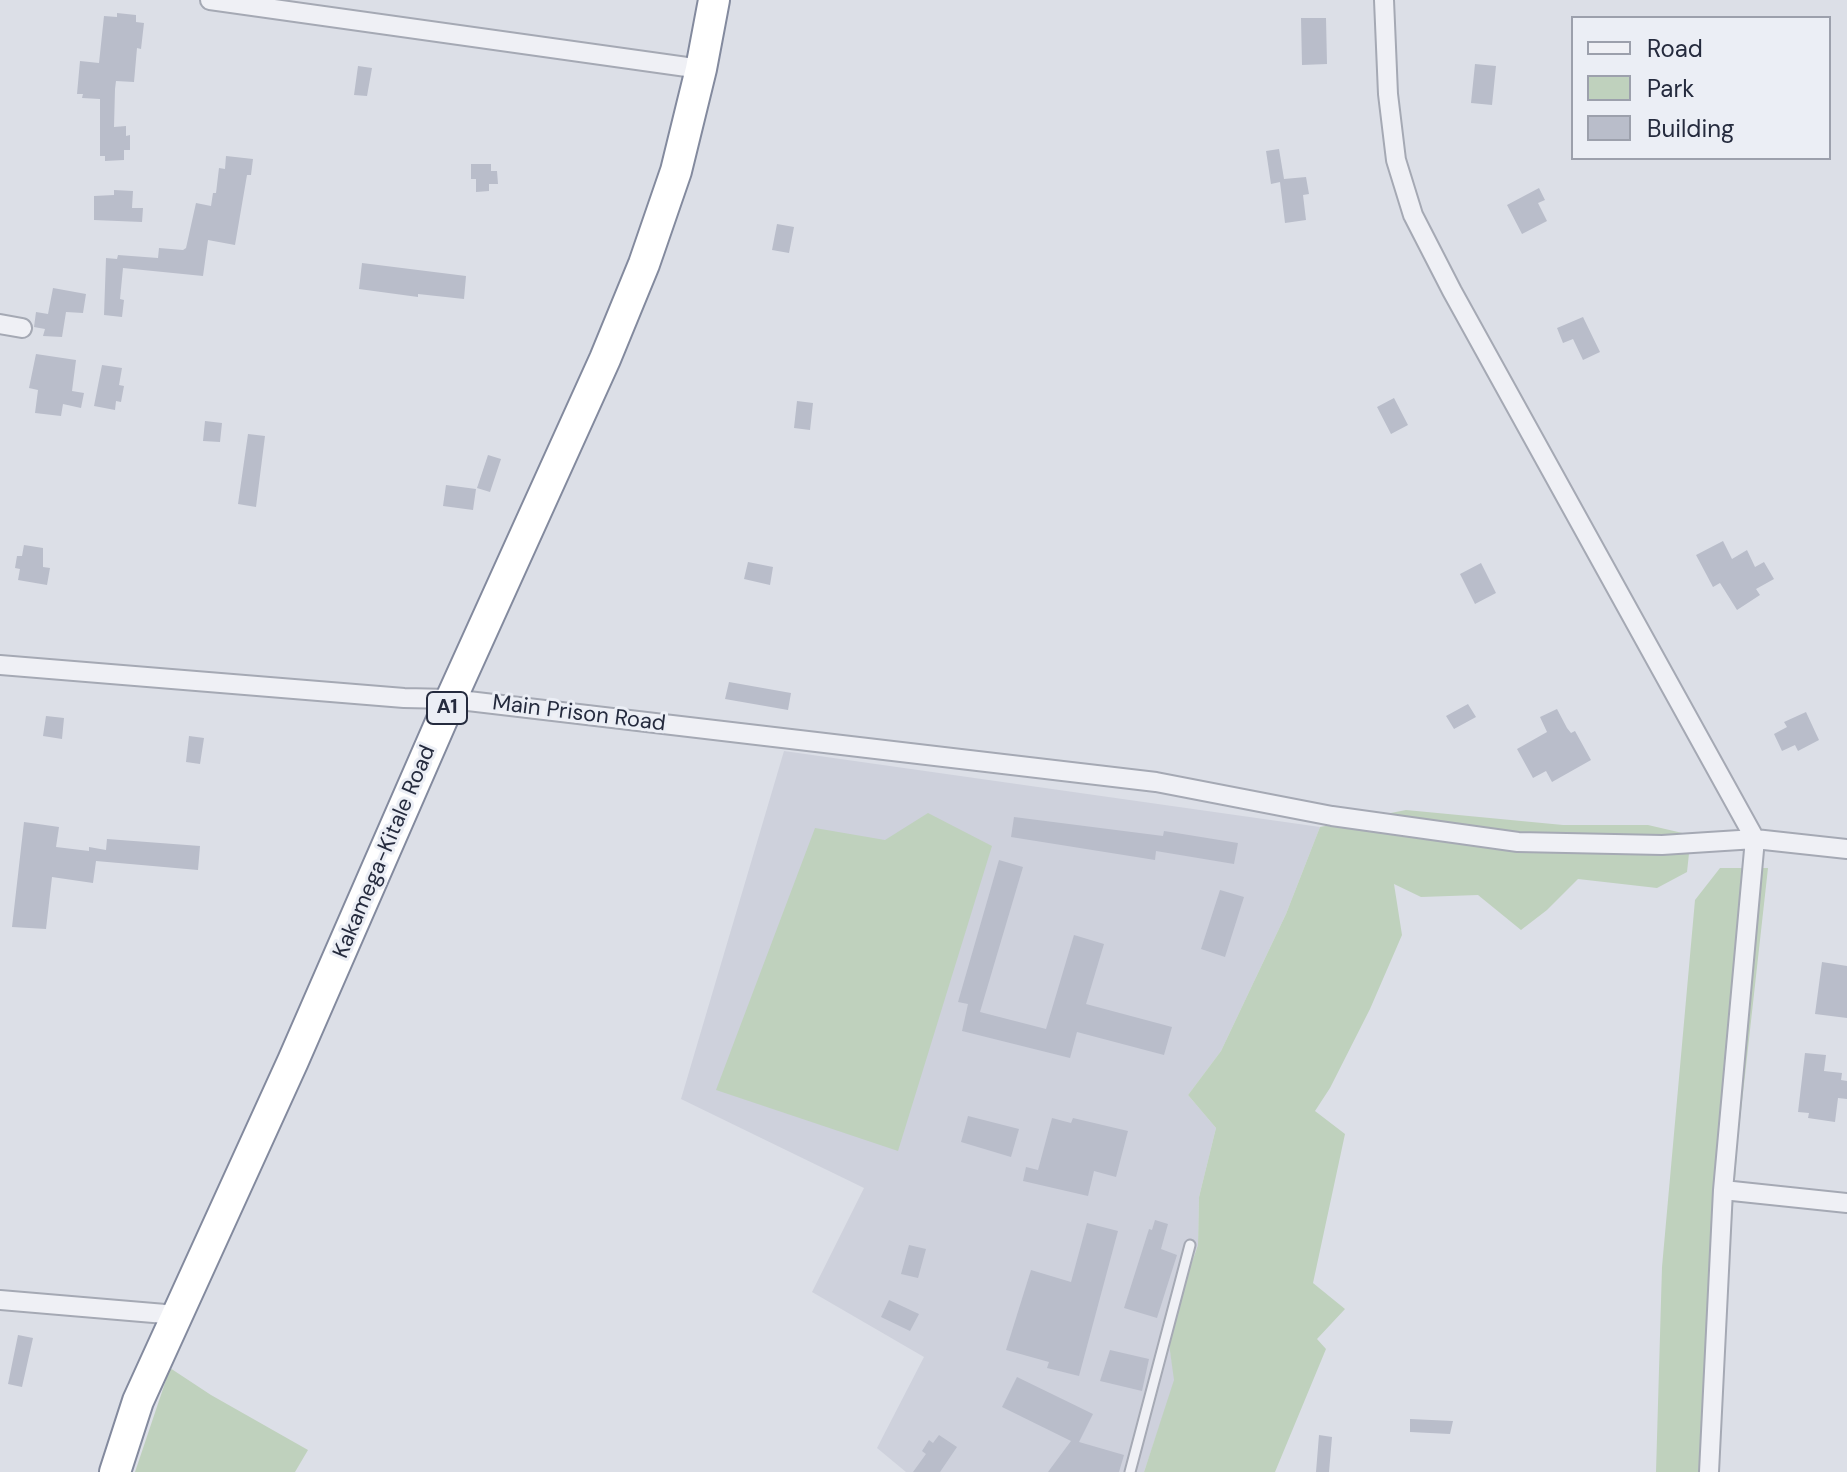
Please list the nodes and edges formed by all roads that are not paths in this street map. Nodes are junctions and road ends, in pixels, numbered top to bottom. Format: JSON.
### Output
{"nodes":[{"id":1,"x":210,"y":0,"type":"edge"},
{"id":2,"x":714,"y":0,"type":"edge"},
{"id":3,"x":1384,"y":0,"type":"edge"},
{"id":4,"x":701,"y":69,"type":"junction"},
{"id":5,"x":0,"y":324,"type":"edge"},
{"id":6,"x":22,"y":328,"type":"dead end"},
{"id":7,"x":0,"y":665,"type":"edge"},
{"id":8,"x":451,"y":699,"type":"junction"},
{"id":9,"x":1755,"y":839,"type":"junction"},
{"id":10,"x":1847,"y":849,"type":"edge"},
{"id":11,"x":1723,"y":1190,"type":"junction"},
{"id":12,"x":1847,"y":1203,"type":"edge"},
{"id":13,"x":1190,"y":1245,"type":"dead end"},
{"id":14,"x":0,"y":1300,"type":"edge"},
{"id":15,"x":177,"y":1315,"type":"junction"},
{"id":16,"x":138,"y":1401,"type":"junction"},
{"id":17,"x":105,"y":1472,"type":"edge"},
{"id":18,"x":115,"y":1472,"type":"edge"},
{"id":19,"x":1130,"y":1472,"type":"edge"},
{"id":20,"x":1709,"y":1472,"type":"edge"}],
"edges":[{"from":1,"to":4,"type":"street"},
{"from":2,"to":4,"type":"highway","name":"Kakamega-Kitale Road","number":"A1"},
{"from":3,"to":9,"type":"street"},
{"from":4,"to":8,"type":"highway","name":"Kakamega-Kitale Road","number":"A1"},
{"from":5,"to":6,"type":"street"},
{"from":7,"to":8,"type":"street","name":"Main Prison Road"},
{"from":8,"to":9,"type":"street","name":"Main Prison Road"},
{"from":8,"to":15,"type":"highway","name":"Kakamega-Kitale Road","number":"A1"},
{"from":9,"to":10,"type":"street","name":"Main Prison Road"},
{"from":9,"to":11,"type":"street"},
{"from":11,"to":12,"type":"street"},
{"from":11,"to":20,"type":"street"},
{"from":13,"to":19,"type":"lane"},
{"from":14,"to":15,"type":"street"},
{"from":15,"to":16,"type":"highway","name":"Kakamega-Kitale Road","number":"A1"},
{"from":16,"to":17,"type":"highway"},
{"from":16,"to":18,"type":"highway","name":"Kakamega-Kitale Road","number":"A1"}]}
